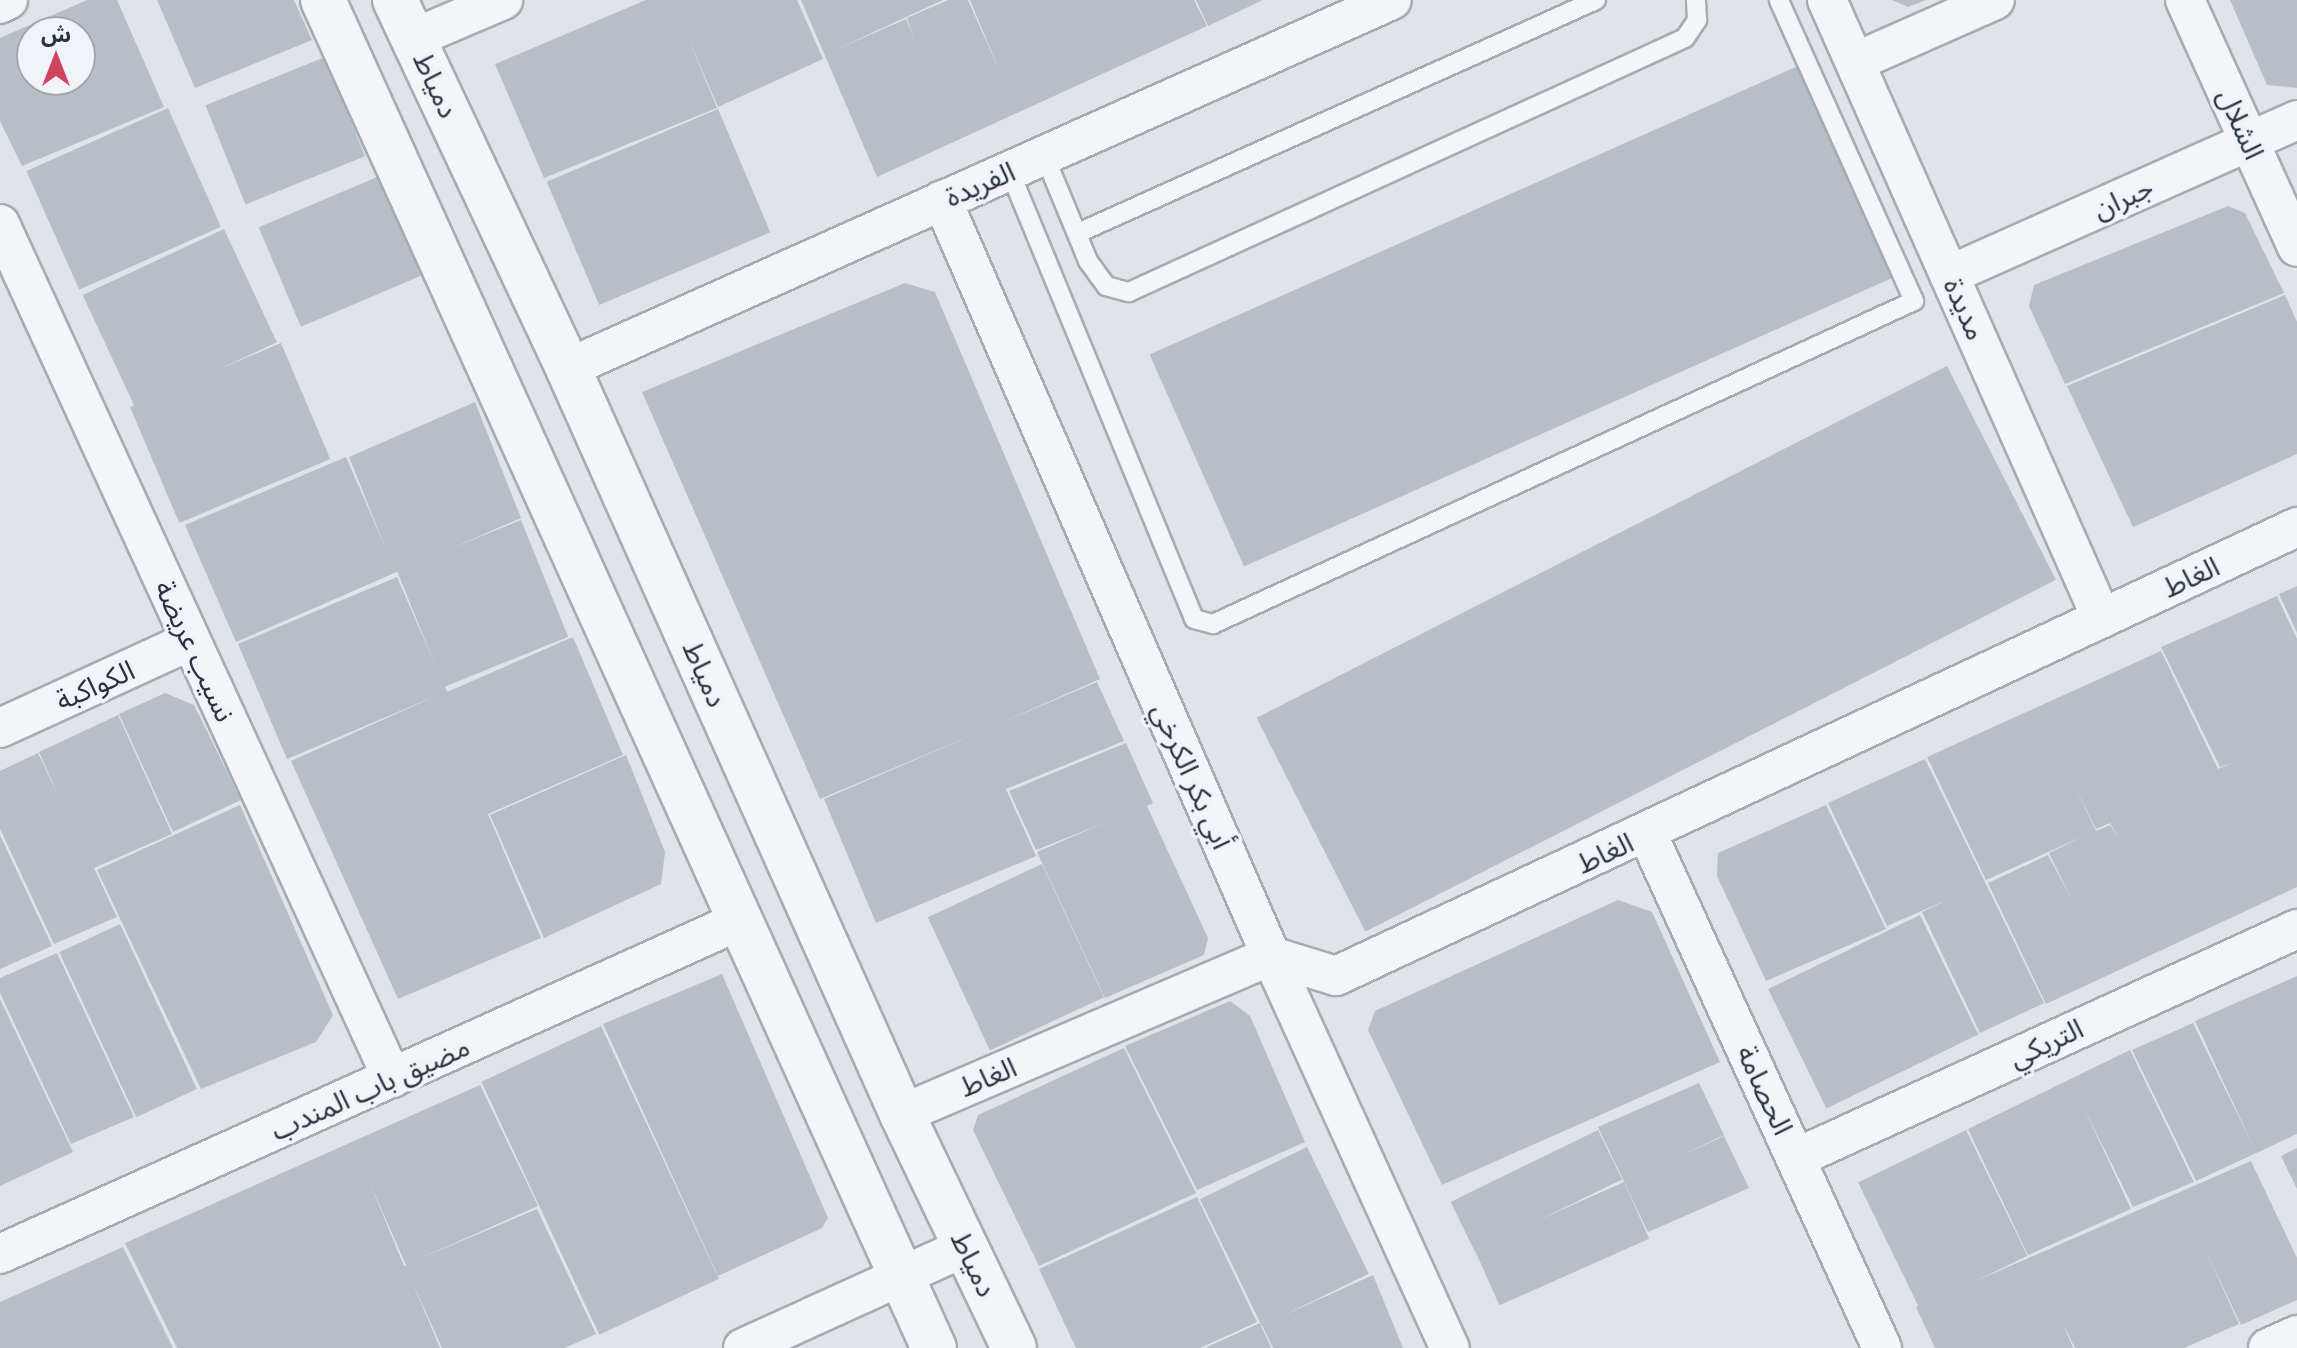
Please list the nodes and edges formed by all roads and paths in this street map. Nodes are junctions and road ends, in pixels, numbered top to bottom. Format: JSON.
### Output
{"nodes":[{"id":1,"x":8,"y":0,"type":"edge"},
{"id":2,"x":323,"y":0,"type":"edge"},
{"id":3,"x":503,"y":0,"type":"edge"},
{"id":4,"x":1392,"y":0,"type":"edge"},
{"id":5,"x":1596,"y":0,"type":"edge"},
{"id":6,"x":1696,"y":0,"type":"edge"},
{"id":7,"x":1779,"y":0,"type":"edge"},
{"id":8,"x":1827,"y":0,"type":"edge"},
{"id":9,"x":1995,"y":0,"type":"edge"},
{"id":10,"x":2185,"y":0,"type":"edge"},
{"id":11,"x":0,"y":4,"type":"edge"},
{"id":12,"x":404,"y":19,"type":"edge"},
{"id":13,"x":1855,"y":62,"type":"junction"},
{"id":14,"x":2297,"y":120,"type":"edge"},
{"id":15,"x":2249,"y":142,"type":"junction"},
{"id":16,"x":1045,"y":157,"type":"junction"},
{"id":17,"x":1010,"y":172,"type":"junction"},
{"id":18,"x":942,"y":200,"type":"junction"},
{"id":19,"x":0,"y":224,"type":"edge"},
{"id":20,"x":1078,"y":233,"type":"junction"},
{"id":21,"x":2297,"y":247,"type":"edge"},
{"id":22,"x":1949,"y":275,"type":"junction"},
{"id":23,"x":568,"y":368,"type":"junction"},
{"id":24,"x":2297,"y":527,"type":"edge"},
{"id":25,"x":2102,"y":619,"type":"junction"},
{"id":26,"x":190,"y":641,"type":"junction"},
{"id":27,"x":0,"y":728,"type":"edge"},
{"id":28,"x":1647,"y":833,"type":"junction"},
{"id":29,"x":739,"y":921,"type":"junction"},
{"id":30,"x":2297,"y":929,"type":"edge"},
{"id":31,"x":1271,"y":956,"type":"junction"},
{"id":32,"x":392,"y":1078,"type":"junction"},
{"id":33,"x":902,"y":1114,"type":"junction"},
{"id":34,"x":1796,"y":1158,"type":"junction"},
{"id":35,"x":966,"y":1247,"type":"junction"},
{"id":36,"x":0,"y":1254,"type":"edge"},
{"id":37,"x":899,"y":1277,"type":"junction"},
{"id":38,"x":2297,"y":1335,"type":"edge"},
{"id":39,"x":743,"y":1348,"type":"edge"},
{"id":40,"x":934,"y":1348,"type":"edge"},
{"id":41,"x":1014,"y":1348,"type":"edge"},
{"id":42,"x":1450,"y":1348,"type":"edge"},
{"id":43,"x":1882,"y":1348,"type":"edge"},
{"id":44,"x":2268,"y":1348,"type":"edge"}],
"edges":[{"from":1,"to":11,"type":"street"},
{"from":2,"to":29,"type":"street"},
{"from":3,"to":12,"type":"street"},
{"from":4,"to":16,"type":"street","name":"الفريدة"},
{"from":5,"to":20,"type":"lane"},
{"from":6,"to":20,"type":"lane"},
{"from":7,"to":17,"type":"lane"},
{"from":8,"to":13,"type":"street","name":"مديدة"},
{"from":9,"to":13,"type":"street"},
{"from":10,"to":15,"type":"street","name":"الشلال"},
{"from":12,"to":23,"type":"street","name":"دمياط"},
{"from":13,"to":22,"type":"street","name":"مديدة"},
{"from":14,"to":15,"type":"street","name":"جبران"},
{"from":15,"to":21,"type":"street","name":"الشلال"},
{"from":15,"to":22,"type":"street","name":"جبران"},
{"from":16,"to":17,"type":"street","name":"الفريدة"},
{"from":16,"to":20,"type":"lane"},
{"from":17,"to":18,"type":"street","name":"الفريدة"},
{"from":18,"to":23,"type":"street","name":"الفريدة"},
{"from":18,"to":31,"type":"street","name":"أبي بكر الكرخي"},
{"from":19,"to":26,"type":"street","name":"نسيب عريضة"},
{"from":22,"to":25,"type":"street","name":"مديدة"},
{"from":23,"to":33,"type":"street","name":"دمياط"},
{"from":24,"to":25,"type":"street","name":"الغاط"},
{"from":25,"to":28,"type":"street","name":"الغاط"},
{"from":26,"to":27,"type":"street","name":"الكواكبة"},
{"from":26,"to":32,"type":"street","name":"نسيب عريضة"},
{"from":28,"to":31,"type":"street","name":"الغاط"},
{"from":28,"to":34,"type":"street","name":"الحصامة"},
{"from":29,"to":32,"type":"street","name":"مضيق باب المندب"},
{"from":29,"to":37,"type":"street"},
{"from":30,"to":34,"type":"street","name":"التريكي"},
{"from":31,"to":33,"type":"street","name":"الغاط"},
{"from":31,"to":42,"type":"street","name":"أبي بكر الكرخي"},
{"from":32,"to":36,"type":"street","name":"مضيق باب المندب"},
{"from":33,"to":35,"type":"street","name":"دمياط"},
{"from":34,"to":43,"type":"street","name":"الحصامة"},
{"from":35,"to":37,"type":"street"},
{"from":35,"to":41,"type":"street","name":"دمياط"},
{"from":37,"to":39,"type":"street"},
{"from":37,"to":40,"type":"street"},
{"from":38,"to":44,"type":"street"}]}
